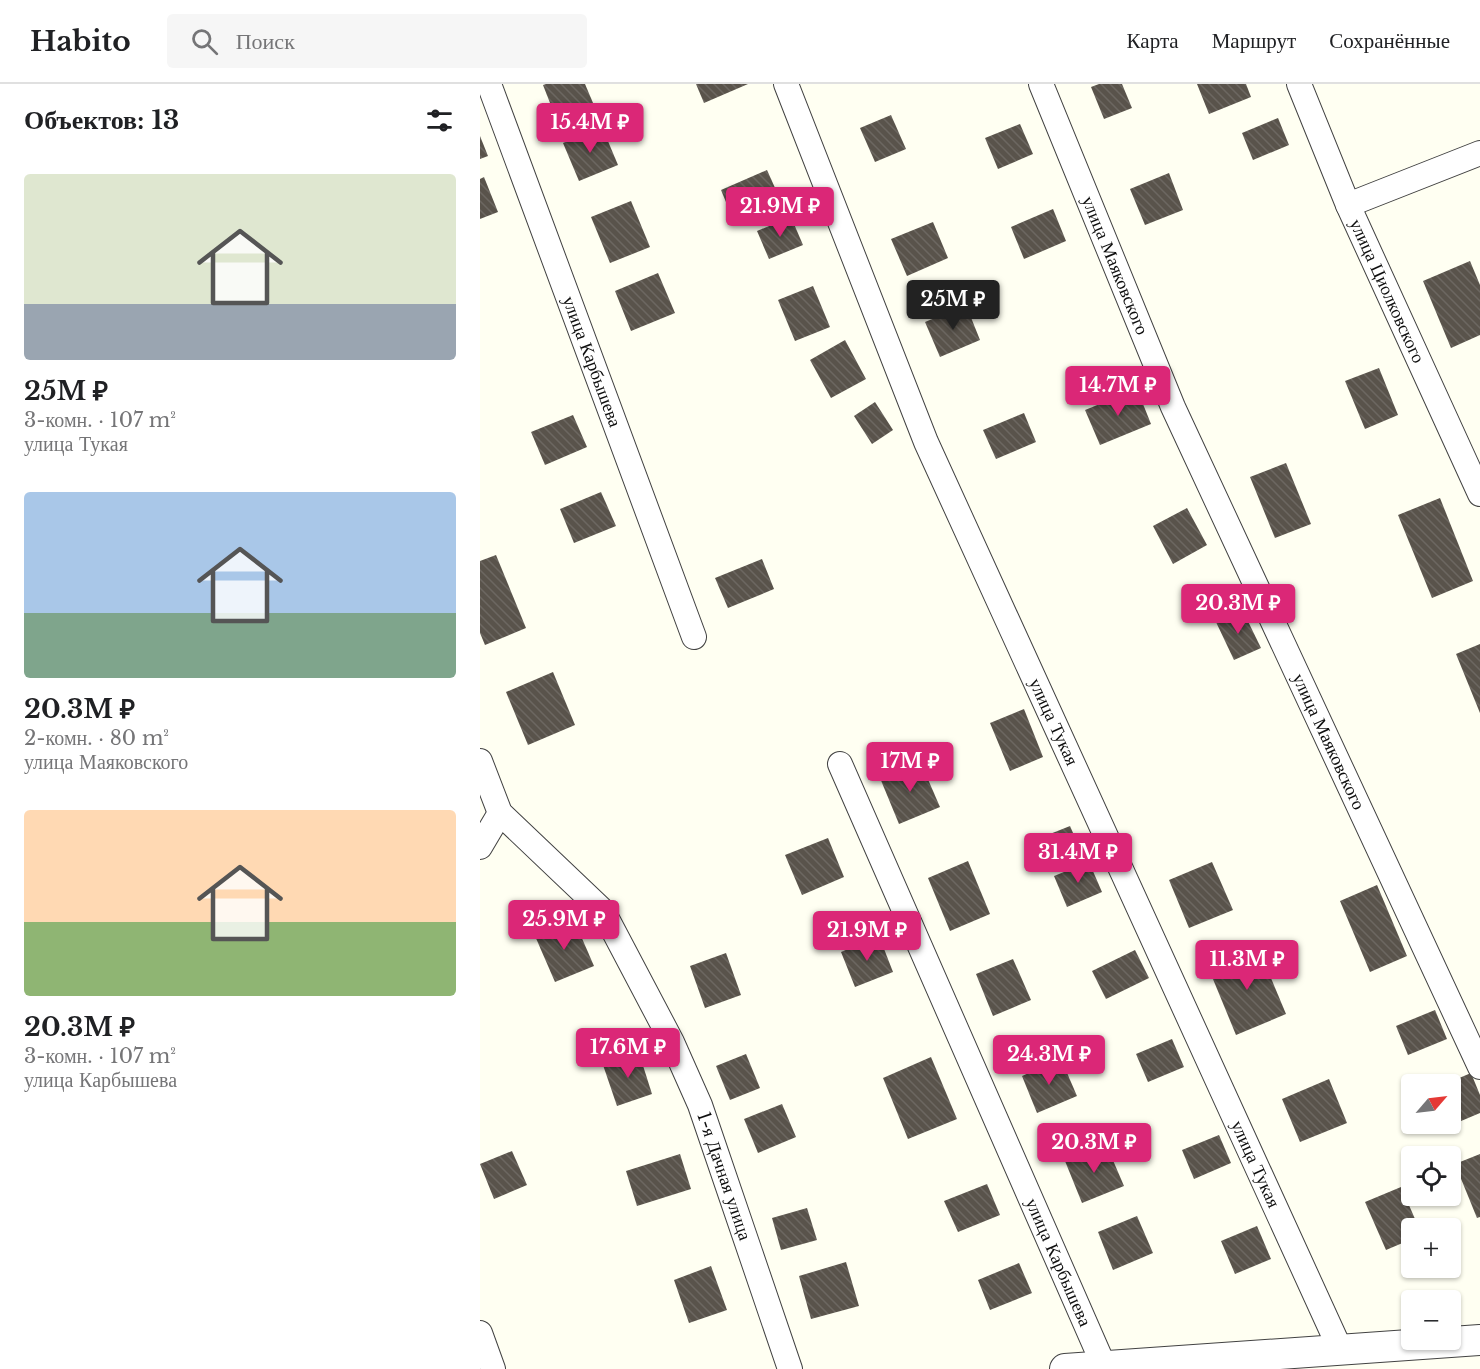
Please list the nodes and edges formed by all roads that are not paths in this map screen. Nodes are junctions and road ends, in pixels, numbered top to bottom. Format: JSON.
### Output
{"nodes":[{"id":1,"x":489,"y":84,"type":"edge"},
{"id":2,"x":786,"y":84,"type":"edge"},
{"id":3,"x":1041,"y":84,"type":"edge"},
{"id":4,"x":1299,"y":84,"type":"edge"},
{"id":5,"x":1480,"y":153,"type":"edge"},
{"id":6,"x":1348,"y":205,"type":"junction"},
{"id":7,"x":1480,"y":494,"type":"edge"},
{"id":8,"x":694,"y":637,"type":"dead end"},
{"id":9,"x":480,"y":762,"type":"edge"},
{"id":10,"x":840,"y":764,"type":"dead end"},
{"id":11,"x":500,"y":813,"type":"junction"},
{"id":12,"x":480,"y":848,"type":"edge"},
{"id":13,"x":1480,"y":1067,"type":"edge"},
{"id":14,"x":480,"y":1333,"type":"edge"},
{"id":15,"x":1480,"y":1340,"type":"edge"},
{"id":16,"x":1340,"y":1349,"type":"junction"},
{"id":17,"x":1104,"y":1366,"type":"junction"},
{"id":18,"x":493,"y":1369,"type":"edge"},
{"id":19,"x":790,"y":1369,"type":"edge"},
{"id":20,"x":1065,"y":1369,"type":"edge"}],
"edges":[{"from":1,"to":8,"type":"street","name":"улица Карбышева"},
{"from":2,"to":16,"type":"street","name":"улица Тукая"},
{"from":3,"to":13,"type":"street","name":"улица Маяковского"},
{"from":4,"to":6,"type":"street","name":"улица Циолковского"},
{"from":5,"to":6,"type":"street"},
{"from":6,"to":7,"type":"street","name":"улица Циолковского"},
{"from":9,"to":11,"type":"street","name":"1-я Дачная улица"},
{"from":10,"to":17,"type":"street","name":"улица Карбышева"},
{"from":11,"to":12,"type":"street"},
{"from":11,"to":19,"type":"street","name":"1-я Дачная улица"},
{"from":14,"to":18,"type":"street"},
{"from":15,"to":16,"type":"street"},
{"from":16,"to":17,"type":"street"},
{"from":17,"to":20,"type":"street"}]}
